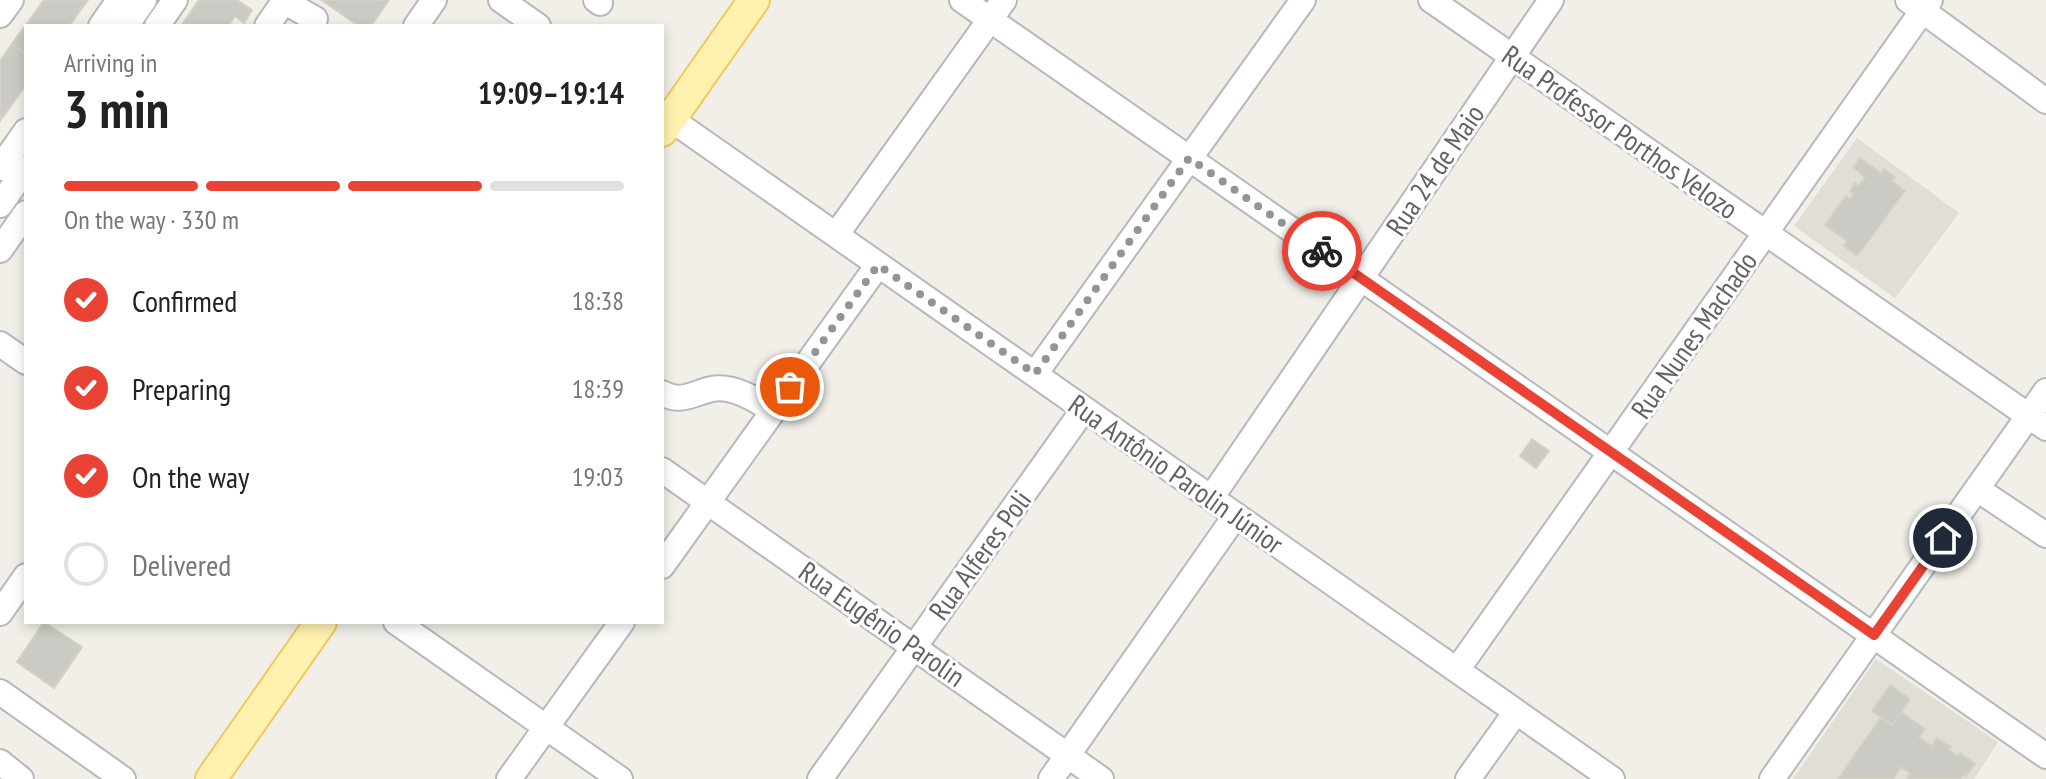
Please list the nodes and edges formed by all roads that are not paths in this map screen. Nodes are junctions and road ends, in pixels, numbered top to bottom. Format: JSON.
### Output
{"nodes":[{"id":1,"x":11,"y":0,"type":"edge"},
{"id":2,"x":119,"y":0,"type":"edge"},
{"id":3,"x":144,"y":0,"type":"edge"},
{"id":4,"x":175,"y":0,"type":"edge"},
{"id":5,"x":434,"y":0,"type":"edge"},
{"id":6,"x":754,"y":0,"type":"edge"},
{"id":7,"x":962,"y":0,"type":"edge"},
{"id":8,"x":1303,"y":0,"type":"edge"},
{"id":9,"x":1431,"y":0,"type":"edge"},
{"id":10,"x":1551,"y":0,"type":"edge"},
{"id":11,"x":284,"y":1,"type":"edge"},
{"id":12,"x":1920,"y":4,"type":"edge"},
{"id":13,"x":997,"y":10,"type":"edge"},
{"id":14,"x":0,"y":15,"type":"edge"},
{"id":15,"x":315,"y":19,"type":"dead end"},
{"id":16,"x":102,"y":24,"type":"edge"},
{"id":17,"x":127,"y":24,"type":"edge"},
{"id":18,"x":158,"y":24,"type":"edge"},
{"id":19,"x":268,"y":24,"type":"edge"},
{"id":20,"x":417,"y":24,"type":"edge"},
{"id":21,"x":1513,"y":57,"type":"junction"},
{"id":22,"x":2046,"y":101,"type":"edge"},
{"id":23,"x":665,"y":121,"type":"edge"},
{"id":24,"x":17,"y":146,"type":"edge"},
{"id":25,"x":1189,"y":158,"type":"junction"},
{"id":26,"x":0,"y":168,"type":"edge"},
{"id":27,"x":0,"y":205,"type":"edge"},
{"id":28,"x":24,"y":216,"type":"edge"},
{"id":29,"x":1766,"y":233,"type":"junction"},
{"id":30,"x":836,"y":235,"type":"junction"},
{"id":31,"x":0,"y":250,"type":"edge"},
{"id":32,"x":878,"y":265,"type":"junction"},
{"id":33,"x":1361,"y":278,"type":"junction"},
{"id":34,"x":0,"y":344,"type":"edge"},
{"id":35,"x":24,"y":361,"type":"edge"},
{"id":36,"x":1035,"y":374,"type":"junction"},
{"id":37,"x":2046,"y":391,"type":"edge"},
{"id":38,"x":664,"y":394,"type":"edge"},
{"id":39,"x":1084,"y":409,"type":"junction"},
{"id":40,"x":773,"y":411,"type":"junction"},
{"id":41,"x":2038,"y":422,"type":"edge"},
{"id":42,"x":1611,"y":452,"type":"junction"},
{"id":43,"x":664,"y":471,"type":"edge"},
{"id":44,"x":1977,"y":489,"type":"junction"},
{"id":45,"x":1211,"y":498,"type":"junction"},
{"id":46,"x":708,"y":502,"type":"junction"},
{"id":47,"x":1236,"y":515,"type":"junction"},
{"id":48,"x":2046,"y":535,"type":"edge"},
{"id":49,"x":664,"y":563,"type":"edge"},
{"id":50,"x":24,"y":579,"type":"edge"},
{"id":51,"x":0,"y":613,"type":"edge"},
{"id":52,"x":320,"y":624,"type":"edge"},
{"id":53,"x":399,"y":624,"type":"edge"},
{"id":54,"x":621,"y":624,"type":"edge"},
{"id":55,"x":1874,"y":635,"type":"junction"},
{"id":56,"x":914,"y":647,"type":"junction"},
{"id":57,"x":1457,"y":670,"type":"junction"},
{"id":58,"x":0,"y":692,"type":"edge"},
{"id":59,"x":1516,"y":712,"type":"junction"},
{"id":60,"x":546,"y":727,"type":"junction"},
{"id":61,"x":1068,"y":756,"type":"junction"},
{"id":62,"x":2046,"y":756,"type":"edge"},
{"id":63,"x":0,"y":762,"type":"edge"},
{"id":64,"x":21,"y":779,"type":"edge"},
{"id":65,"x":123,"y":779,"type":"edge"},
{"id":66,"x":211,"y":779,"type":"edge"},
{"id":67,"x":509,"y":779,"type":"edge"},
{"id":68,"x":620,"y":779,"type":"edge"},
{"id":69,"x":820,"y":779,"type":"edge"},
{"id":70,"x":1051,"y":779,"type":"edge"},
{"id":71,"x":1101,"y":779,"type":"edge"},
{"id":72,"x":1468,"y":779,"type":"edge"},
{"id":73,"x":1612,"y":779,"type":"edge"},
{"id":74,"x":1772,"y":779,"type":"edge"}],
"edges":[{"from":1,"to":14,"type":"street"},
{"from":2,"to":16,"type":"street"},
{"from":3,"to":17,"type":"street"},
{"from":4,"to":18,"type":"street"},
{"from":5,"to":20,"type":"street"},
{"from":6,"to":23,"type":"main road"},
{"from":7,"to":13,"type":"street"},
{"from":8,"to":25,"type":"street"},
{"from":9,"to":21,"type":"street","name":"Rua Professor Porthos Velozo"},
{"from":10,"to":21,"type":"street","name":"Rua 24 de Maio"},
{"from":11,"to":15,"type":"street"},
{"from":11,"to":19,"type":"street"},
{"from":12,"to":22,"type":"street"},
{"from":12,"to":29,"type":"street","name":"Rua Nunes Machado"},
{"from":13,"to":25,"type":"street"},
{"from":13,"to":30,"type":"street"},
{"from":21,"to":29,"type":"street","name":"Rua Professor Porthos Velozo"},
{"from":21,"to":33,"type":"street","name":"Rua 24 de Maio"},
{"from":23,"to":30,"type":"street","name":"Rua Antônio Parolin Júnior"},
{"from":24,"to":26,"type":"street"},
{"from":24,"to":27,"type":"street"},
{"from":25,"to":33,"type":"street"},
{"from":25,"to":36,"type":"street"},
{"from":28,"to":31,"type":"street"},
{"from":29,"to":41,"type":"street","name":"Rua Professor Porthos Velozo"},
{"from":29,"to":42,"type":"street","name":"Rua Nunes Machado"},
{"from":30,"to":32,"type":"street","name":"Rua Antônio Parolin Júnior"},
{"from":32,"to":36,"type":"street","name":"Rua Antônio Parolin Júnior"},
{"from":32,"to":40,"type":"street"},
{"from":33,"to":42,"type":"street"},
{"from":33,"to":45,"type":"street","name":"Rua 24 de Maio"},
{"from":34,"to":35,"type":"street"},
{"from":36,"to":39,"type":"street","name":"Rua Antônio Parolin Júnior"},
{"from":37,"to":41,"type":"street"},
{"from":38,"to":40,"type":"street"},
{"from":39,"to":45,"type":"street","name":"Rua Antônio Parolin Júnior"},
{"from":39,"to":56,"type":"street","name":"Rua Alferes Poli"},
{"from":40,"to":46,"type":"street"},
{"from":41,"to":44,"type":"street"},
{"from":42,"to":55,"type":"street"},
{"from":42,"to":57,"type":"street","name":"Rua Nunes Machado"},
{"from":43,"to":46,"type":"street","name":"Rua Eugênio Parolin"},
{"from":44,"to":48,"type":"street"},
{"from":44,"to":55,"type":"street"},
{"from":45,"to":47,"type":"street","name":"Rua Antônio Parolin Júnior"},
{"from":46,"to":49,"type":"street"},
{"from":46,"to":56,"type":"street","name":"Rua Eugênio Parolin"},
{"from":47,"to":57,"type":"street","name":"Rua Antônio Parolin Júnior"},
{"from":47,"to":61,"type":"street"},
{"from":50,"to":51,"type":"street"},
{"from":52,"to":66,"type":"main road"},
{"from":53,"to":60,"type":"street"},
{"from":54,"to":60,"type":"street"},
{"from":55,"to":62,"type":"street"},
{"from":55,"to":74,"type":"street"},
{"from":56,"to":61,"type":"street","name":"Rua Eugênio Parolin"},
{"from":56,"to":69,"type":"street","name":"Rua Alferes Poli"},
{"from":57,"to":59,"type":"street","name":"Rua Antônio Parolin Júnior"},
{"from":58,"to":65,"type":"street"},
{"from":59,"to":72,"type":"street"},
{"from":59,"to":73,"type":"street","name":"Rua Antônio Parolin Júnior"},
{"from":60,"to":67,"type":"street"},
{"from":60,"to":68,"type":"street"},
{"from":61,"to":70,"type":"street"},
{"from":61,"to":71,"type":"street","name":"Rua Eugênio Parolin"},
{"from":63,"to":64,"type":"street"}]}
